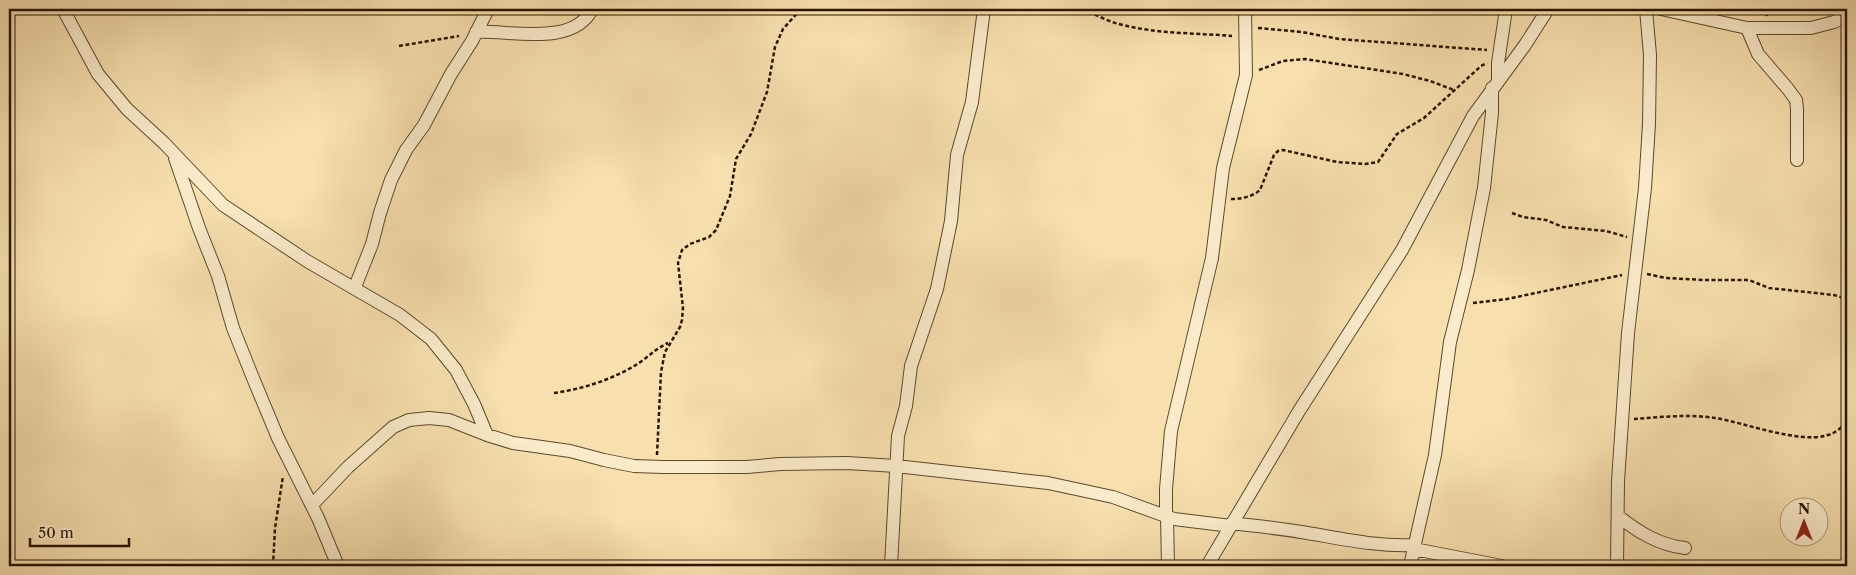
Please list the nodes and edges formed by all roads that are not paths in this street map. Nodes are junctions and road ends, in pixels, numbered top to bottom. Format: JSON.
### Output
{"nodes":[{"id":1,"x":63,"y":9,"type":"edge"},
{"id":2,"x":488,"y":9,"type":"edge"},
{"id":3,"x":592,"y":9,"type":"edge"},
{"id":4,"x":984,"y":9,"type":"edge"},
{"id":5,"x":1245,"y":9,"type":"edge"},
{"id":6,"x":1506,"y":9,"type":"edge"},
{"id":7,"x":1548,"y":9,"type":"edge"},
{"id":8,"x":1646,"y":9,"type":"edge"},
{"id":9,"x":1661,"y":9,"type":"edge"},
{"id":10,"x":1847,"y":16,"type":"edge"},
{"id":11,"x":1747,"y":28,"type":"junction"},
{"id":12,"x":476,"y":33,"type":"junction"},
{"id":13,"x":1495,"y":84,"type":"junction"},
{"id":14,"x":173,"y":153,"type":"junction"},
{"id":15,"x":1797,"y":160,"type":"dead end"},
{"id":16,"x":355,"y":288,"type":"junction"},
{"id":17,"x":488,"y":435,"type":"junction"},
{"id":18,"x":896,"y":466,"type":"junction"},
{"id":19,"x":312,"y":505,"type":"junction"},
{"id":20,"x":1166,"y":516,"type":"junction"},
{"id":21,"x":1618,"y":516,"type":"junction"},
{"id":22,"x":1232,"y":525,"type":"junction"},
{"id":23,"x":1415,"y":547,"type":"junction"},
{"id":24,"x":1685,"y":548,"type":"dead end"},
{"id":25,"x":338,"y":566,"type":"edge"},
{"id":26,"x":890,"y":566,"type":"edge"},
{"id":27,"x":1168,"y":566,"type":"edge"},
{"id":28,"x":1207,"y":566,"type":"edge"},
{"id":29,"x":1410,"y":566,"type":"edge"},
{"id":30,"x":1502,"y":566,"type":"edge"},
{"id":31,"x":1617,"y":566,"type":"edge"}],
"edges":[{"from":1,"to":14,"type":"street"},
{"from":2,"to":12,"type":"street"},
{"from":3,"to":12,"type":"street"},
{"from":4,"to":18,"type":"street"},
{"from":5,"to":20,"type":"street"},
{"from":6,"to":13,"type":"street"},
{"from":7,"to":13,"type":"street"},
{"from":8,"to":21,"type":"street"},
{"from":9,"to":11,"type":"street"},
{"from":10,"to":11,"type":"street"},
{"from":11,"to":15,"type":"street"},
{"from":12,"to":16,"type":"street"},
{"from":13,"to":22,"type":"street"},
{"from":13,"to":23,"type":"street"},
{"from":14,"to":16,"type":"street"},
{"from":14,"to":19,"type":"street"},
{"from":16,"to":17,"type":"street"},
{"from":17,"to":18,"type":"street"},
{"from":17,"to":19,"type":"street"},
{"from":18,"to":20,"type":"street"},
{"from":18,"to":26,"type":"street"},
{"from":19,"to":25,"type":"street"},
{"from":20,"to":22,"type":"street"},
{"from":20,"to":27,"type":"street"},
{"from":21,"to":24,"type":"street"},
{"from":21,"to":31,"type":"street"},
{"from":22,"to":23,"type":"street"},
{"from":22,"to":28,"type":"street"},
{"from":23,"to":29,"type":"street"},
{"from":23,"to":30,"type":"street"}]}
